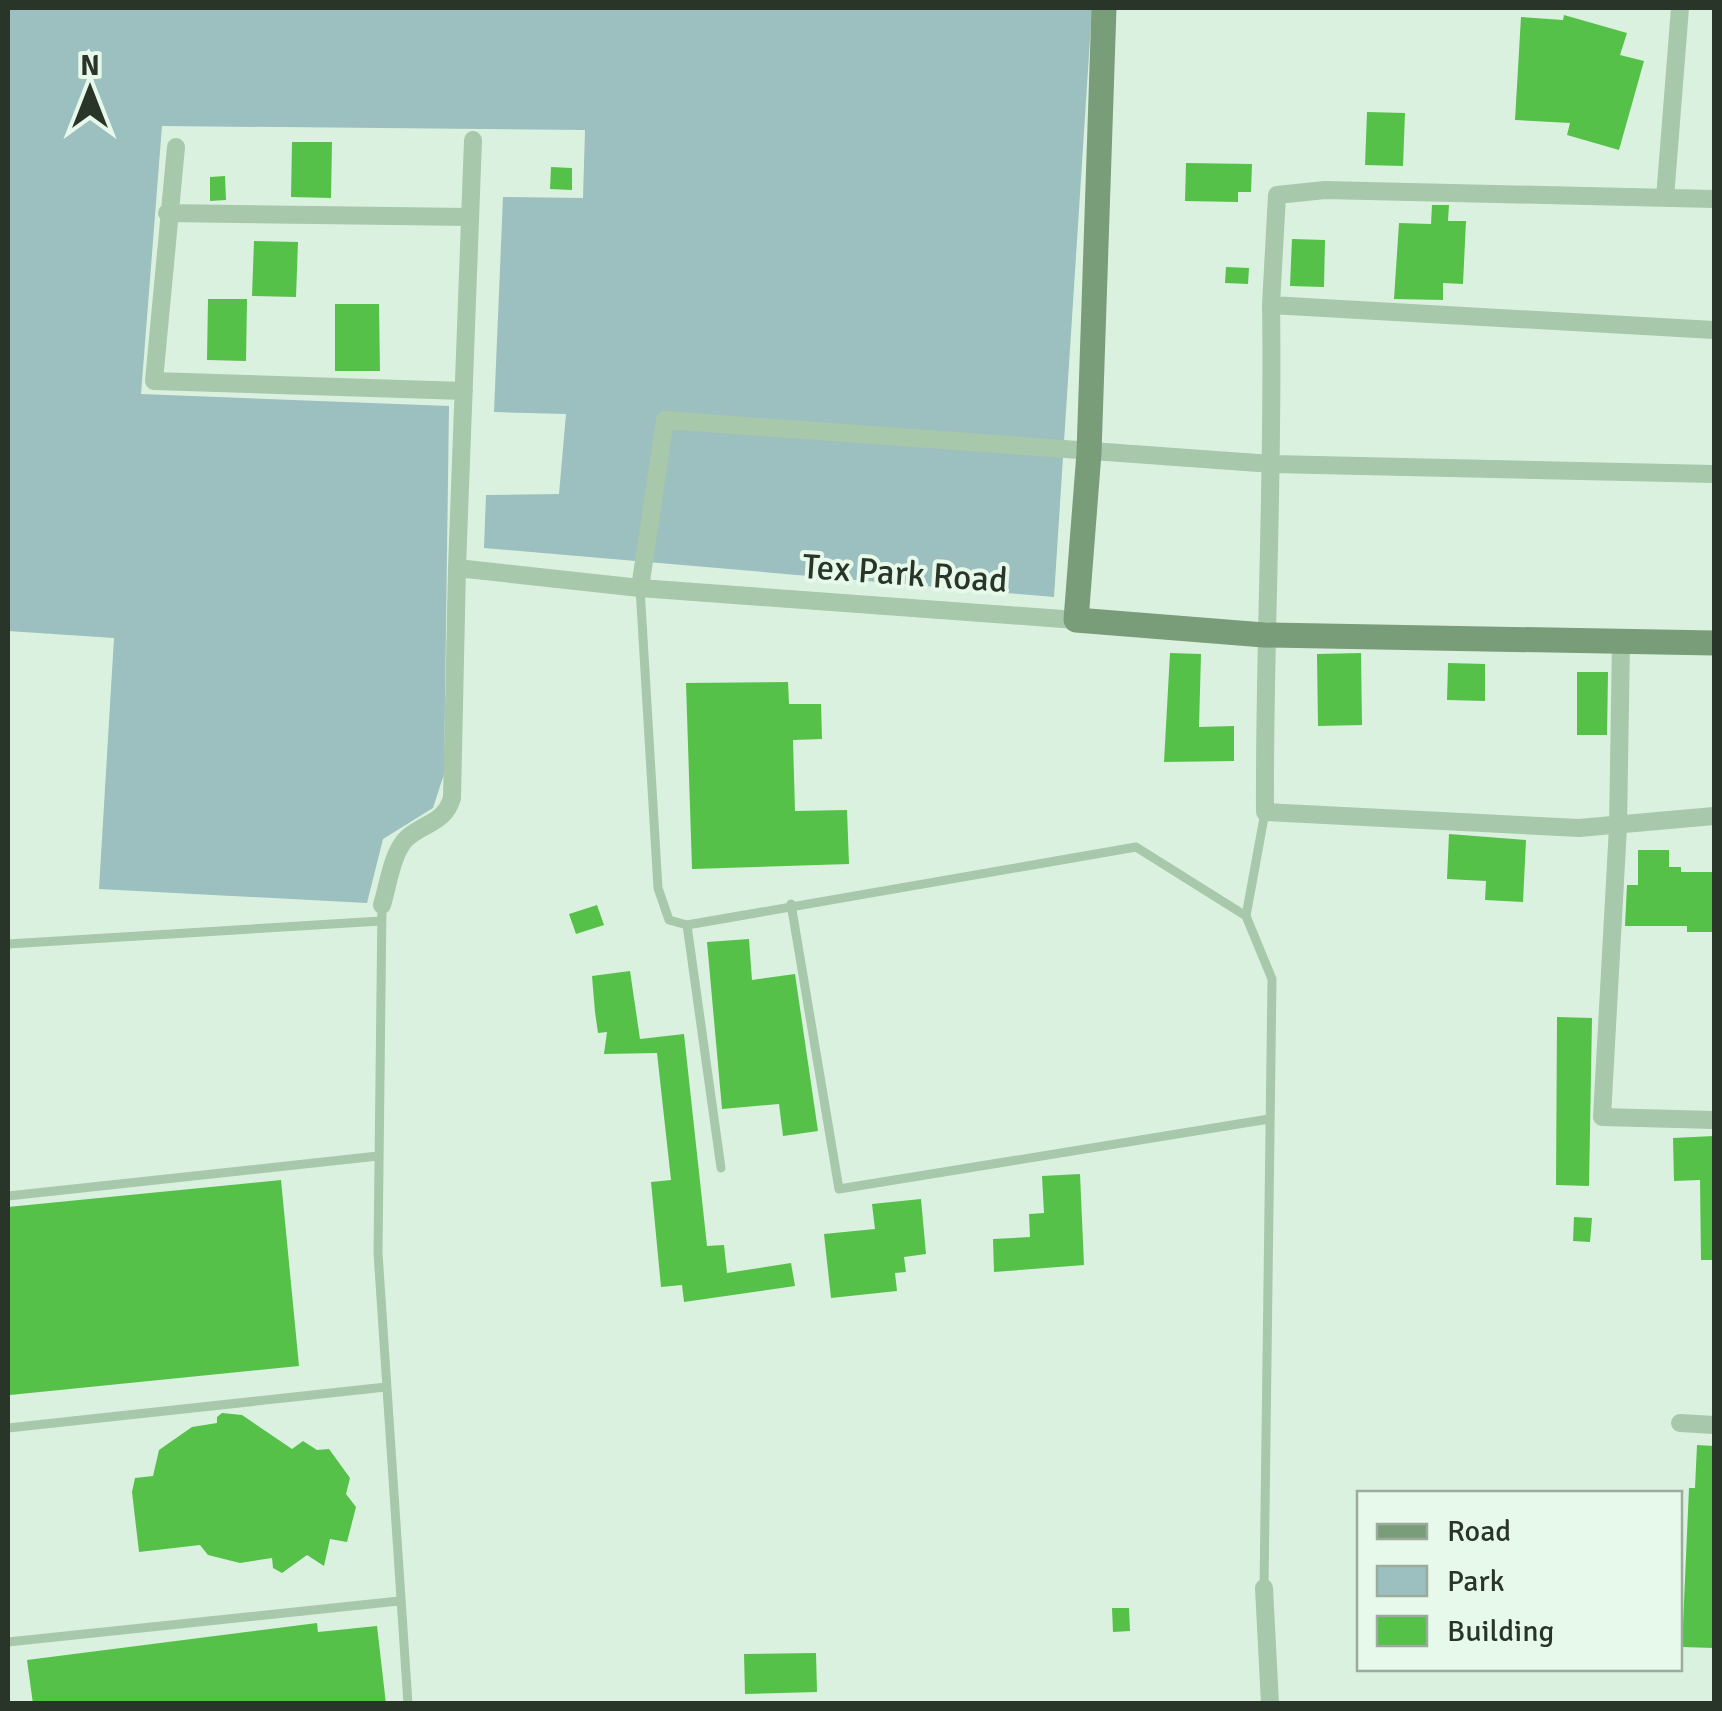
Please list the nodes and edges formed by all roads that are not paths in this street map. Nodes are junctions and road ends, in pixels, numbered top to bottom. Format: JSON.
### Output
{"nodes":[{"id":1,"x":1104,"y":8,"type":"edge"},
{"id":2,"x":1680,"y":8,"type":"edge"},
{"id":3,"x":473,"y":140,"type":"dead end"},
{"id":4,"x":176,"y":147,"type":"dead end"},
{"id":5,"x":1665,"y":198,"type":"junction"},
{"id":6,"x":1714,"y":199,"type":"edge"},
{"id":7,"x":168,"y":213,"type":"junction"},
{"id":8,"x":470,"y":217,"type":"junction"},
{"id":9,"x":1271,"y":305,"type":"junction"},
{"id":10,"x":1714,"y":330,"type":"edge"},
{"id":11,"x":464,"y":391,"type":"junction"},
{"id":12,"x":1089,"y":452,"type":"junction"},
{"id":13,"x":1274,"y":464,"type":"junction"},
{"id":14,"x":1714,"y":474,"type":"edge"},
{"id":15,"x":457,"y":568,"type":"junction"},
{"id":16,"x":640,"y":588,"type":"junction"},
{"id":17,"x":1076,"y":620,"type":"junction"},
{"id":18,"x":1264,"y":636,"type":"junction"},
{"id":19,"x":1621,"y":641,"type":"junction"},
{"id":20,"x":1714,"y":643,"type":"edge"},
{"id":21,"x":1266,"y":812,"type":"junction"},
{"id":22,"x":1714,"y":816,"type":"edge"},
{"id":23,"x":1618,"y":827,"type":"junction"},
{"id":24,"x":791,"y":904,"type":"junction"},
{"id":25,"x":382,"y":913,"type":"junction"},
{"id":26,"x":1246,"y":916,"type":"junction"},
{"id":27,"x":688,"y":925,"type":"junction"},
{"id":28,"x":8,"y":944,"type":"edge"},
{"id":29,"x":1270,"y":1118,"type":"junction"},
{"id":30,"x":1714,"y":1120,"type":"edge"},
{"id":31,"x":378,"y":1156,"type":"junction"},
{"id":32,"x":721,"y":1168,"type":"dead end"},
{"id":33,"x":8,"y":1196,"type":"edge"},
{"id":34,"x":386,"y":1387,"type":"junction"},
{"id":35,"x":1680,"y":1424,"type":"dead end"},
{"id":36,"x":1714,"y":1425,"type":"edge"},
{"id":37,"x":8,"y":1428,"type":"edge"},
{"id":38,"x":1264,"y":1588,"type":"joint"},
{"id":39,"x":398,"y":1602,"type":"junction"},
{"id":40,"x":8,"y":1642,"type":"edge"},
{"id":41,"x":408,"y":1704,"type":"edge"},
{"id":42,"x":1270,"y":1704,"type":"edge"}],
"edges":[{"from":1,"to":12,"type":"street"},
{"from":2,"to":5,"type":"street"},
{"from":3,"to":8,"type":"street"},
{"from":4,"to":7,"type":"street"},
{"from":5,"to":6,"type":"street"},
{"from":5,"to":9,"type":"street"},
{"from":7,"to":8,"type":"street"},
{"from":7,"to":11,"type":"street"},
{"from":8,"to":11,"type":"street"},
{"from":9,"to":10,"type":"street"},
{"from":9,"to":13,"type":"street"},
{"from":11,"to":15,"type":"street"},
{"from":12,"to":13,"type":"street"},
{"from":12,"to":16,"type":"street"},
{"from":12,"to":17,"type":"street"},
{"from":13,"to":14,"type":"street"},
{"from":13,"to":18,"type":"street"},
{"from":15,"to":16,"type":"street","name":"Tex Park Road"},
{"from":15,"to":25,"type":"street"},
{"from":16,"to":17,"type":"street","name":"Tex Park Road"},
{"from":16,"to":27,"type":"lane"},
{"from":17,"to":18,"type":"street","name":"Tex Park Road"},
{"from":18,"to":19,"type":"street","name":"Tex Park Road"},
{"from":18,"to":21,"type":"street"},
{"from":19,"to":20,"type":"street","name":"Tex Park Road"},
{"from":19,"to":23,"type":"street"},
{"from":21,"to":23,"type":"street"},
{"from":21,"to":26,"type":"lane"},
{"from":22,"to":23,"type":"street"},
{"from":23,"to":30,"type":"street"},
{"from":24,"to":26,"type":"lane"},
{"from":24,"to":27,"type":"lane"},
{"from":24,"to":29,"type":"lane"},
{"from":25,"to":28,"type":"lane"},
{"from":25,"to":31,"type":"lane"},
{"from":26,"to":29,"type":"lane"},
{"from":27,"to":32,"type":"lane"},
{"from":29,"to":38,"type":"lane"},
{"from":31,"to":33,"type":"lane"},
{"from":31,"to":34,"type":"lane"},
{"from":34,"to":37,"type":"lane"},
{"from":34,"to":39,"type":"lane"},
{"from":35,"to":36,"type":"street"},
{"from":38,"to":42,"type":"street"},
{"from":39,"to":40,"type":"lane"},
{"from":39,"to":41,"type":"lane"}]}
